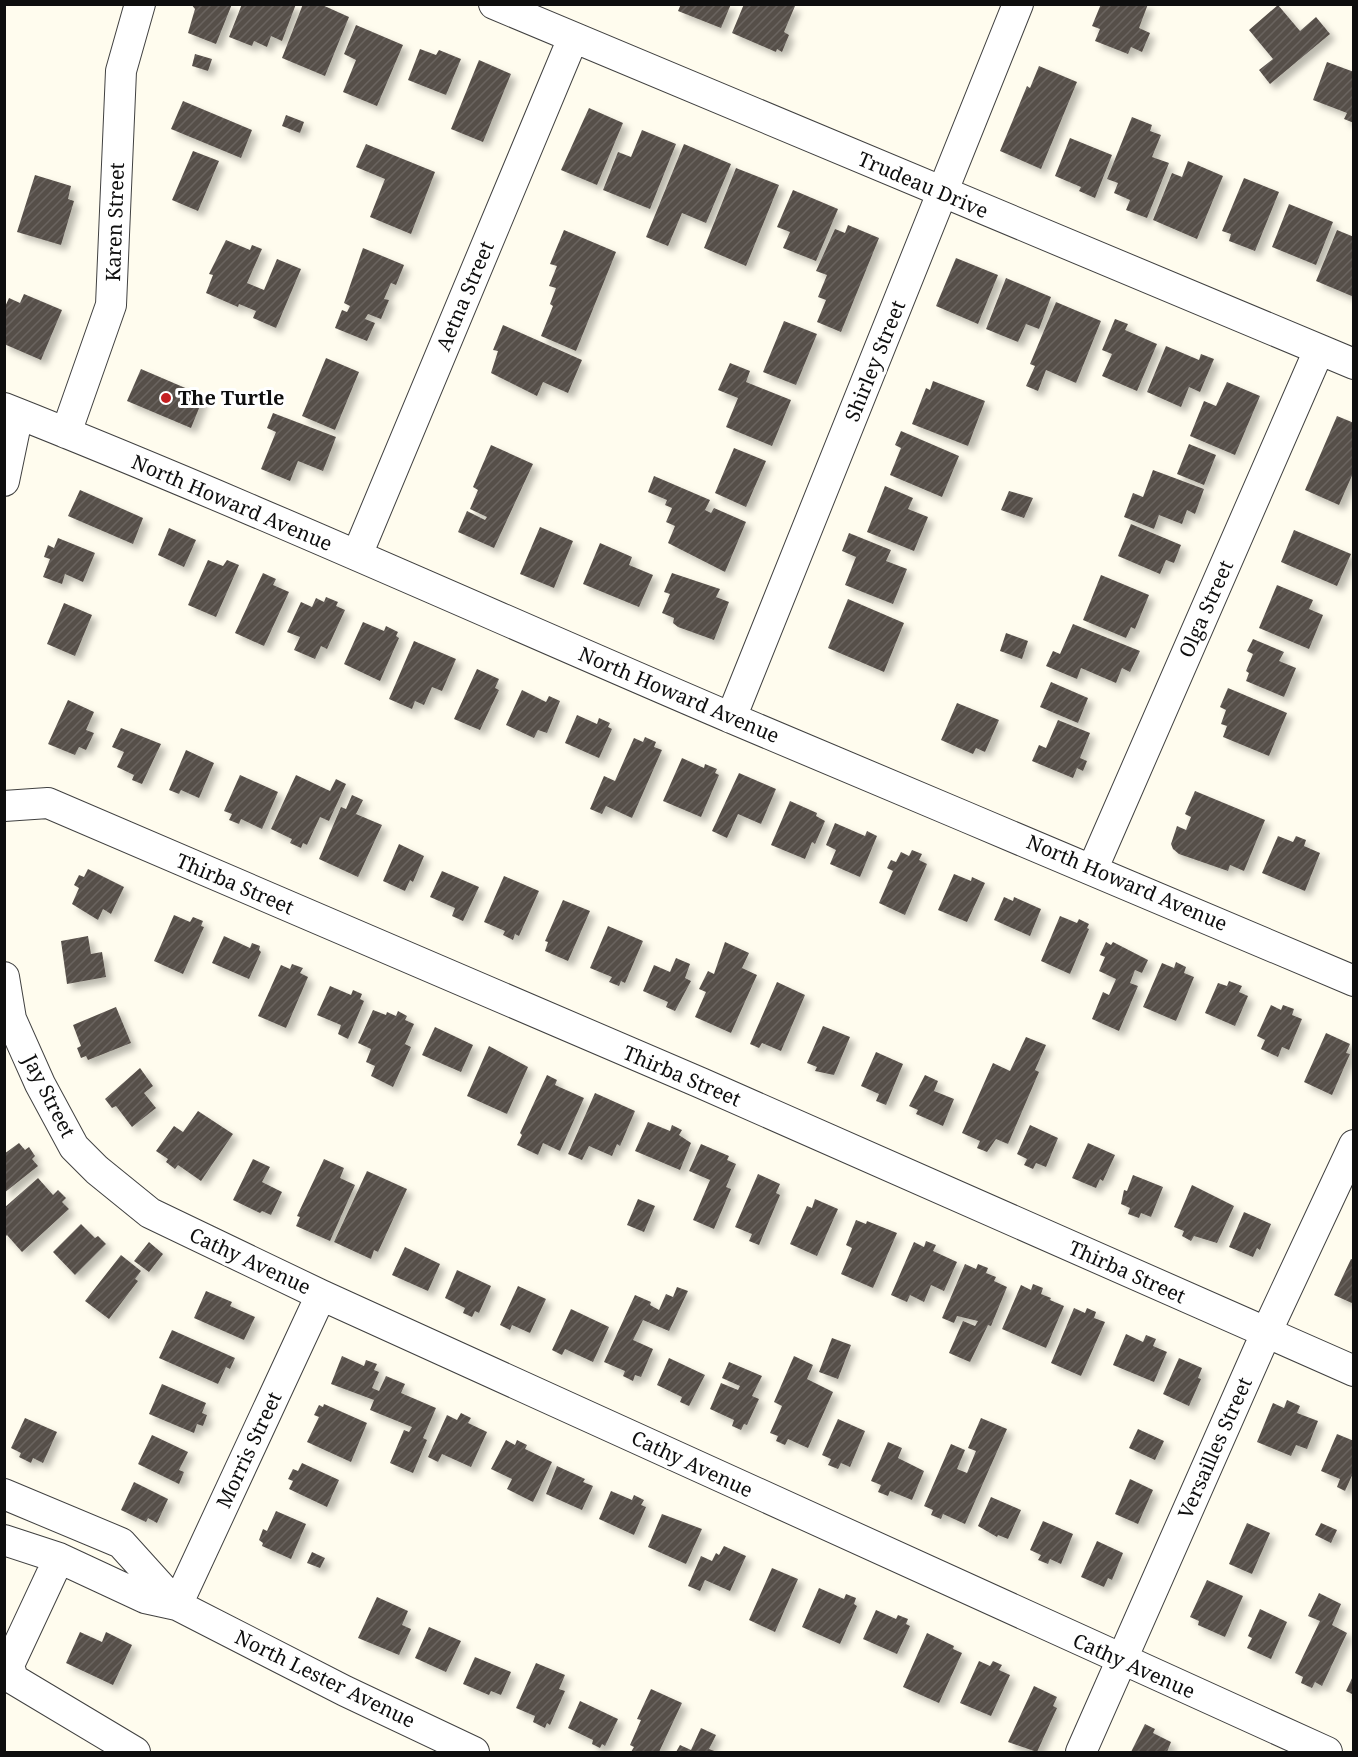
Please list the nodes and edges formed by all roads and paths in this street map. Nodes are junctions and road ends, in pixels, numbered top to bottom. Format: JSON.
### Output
{"nodes":[{"id":1,"x":140,"y":4,"type":"edge"},
{"id":2,"x":494,"y":4,"type":"edge"},
{"id":3,"x":1018,"y":4,"type":"edge"},
{"id":4,"x":573,"y":38,"type":"junction"},
{"id":5,"x":942,"y":193,"type":"junction"},
{"id":6,"x":1319,"y":350,"type":"junction"},
{"id":7,"x":1353,"y":364,"type":"edge"},
{"id":8,"x":11,"y":411,"type":"edge"},
{"id":9,"x":66,"y":434,"type":"junction"},
{"id":10,"x":4,"y":481,"type":"edge"},
{"id":11,"x":357,"y":555,"type":"junction"},
{"id":12,"x":731,"y":718,"type":"junction"},
{"id":13,"x":4,"y":806,"type":"edge"},
{"id":14,"x":1093,"y":868,"type":"junction"},
{"id":15,"x":4,"y":977,"type":"edge"},
{"id":16,"x":1353,"y":981,"type":"edge"},
{"id":17,"x":1353,"y":1144,"type":"edge"},
{"id":18,"x":74,"y":1147,"type":"joint"},
{"id":19,"x":321,"y":1295,"type":"junction"},
{"id":20,"x":1266,"y":1333,"type":"junction"},
{"id":21,"x":1353,"y":1371,"type":"edge"},
{"id":22,"x":4,"y":1494,"type":"edge"},
{"id":23,"x":4,"y":1540,"type":"edge"},
{"id":24,"x":59,"y":1558,"type":"junction"},
{"id":25,"x":177,"y":1605,"type":"junction"},
{"id":26,"x":1121,"y":1660,"type":"junction"},
{"id":27,"x":135,"y":1752,"type":"edge"},
{"id":28,"x":474,"y":1752,"type":"edge"},
{"id":29,"x":1081,"y":1752,"type":"edge"},
{"id":30,"x":1328,"y":1752,"type":"edge"}],
"edges":[{"from":1,"to":9,"type":"street","name":"Karen Street"},
{"from":2,"to":4,"type":"street","name":"Trudeau Drive"},
{"from":3,"to":5,"type":"street","name":"Shirley Street"},
{"from":4,"to":5,"type":"street","name":"Trudeau Drive"},
{"from":4,"to":11,"type":"street","name":"Aetna Street"},
{"from":5,"to":6,"type":"street","name":"Trudeau Drive"},
{"from":5,"to":12,"type":"street","name":"Shirley Street"},
{"from":6,"to":7,"type":"street","name":"Trudeau Drive"},
{"from":6,"to":14,"type":"street","name":"Olga Street"},
{"from":8,"to":9,"type":"street","name":"North Howard Avenue"},
{"from":8,"to":10,"type":"street"},
{"from":9,"to":11,"type":"street","name":"North Howard Avenue"},
{"from":11,"to":12,"type":"street","name":"North Howard Avenue"},
{"from":12,"to":14,"type":"street","name":"North Howard Avenue"},
{"from":13,"to":20,"type":"street","name":"Thirba Street"},
{"from":14,"to":16,"type":"street","name":"North Howard Avenue"},
{"from":15,"to":18,"type":"street","name":"Jay Street"},
{"from":17,"to":20,"type":"street","name":"Versailles Street"},
{"from":18,"to":19,"type":"street","name":"Cathy Avenue"},
{"from":19,"to":25,"type":"street","name":"Morris Street"},
{"from":19,"to":26,"type":"street","name":"Cathy Avenue"},
{"from":20,"to":21,"type":"street","name":"Thirba Street"},
{"from":20,"to":26,"type":"street","name":"Versailles Street"},
{"from":22,"to":25,"type":"street","name":"North Lester Avenue"},
{"from":23,"to":24,"type":"street","name":"North Lester Avenue"},
{"from":24,"to":25,"type":"street","name":"North Lester Avenue"},
{"from":24,"to":27,"type":"street"},
{"from":25,"to":28,"type":"street","name":"North Lester Avenue"},
{"from":26,"to":29,"type":"street","name":"Versailles Street"},
{"from":26,"to":30,"type":"street","name":"Cathy Avenue"}]}
